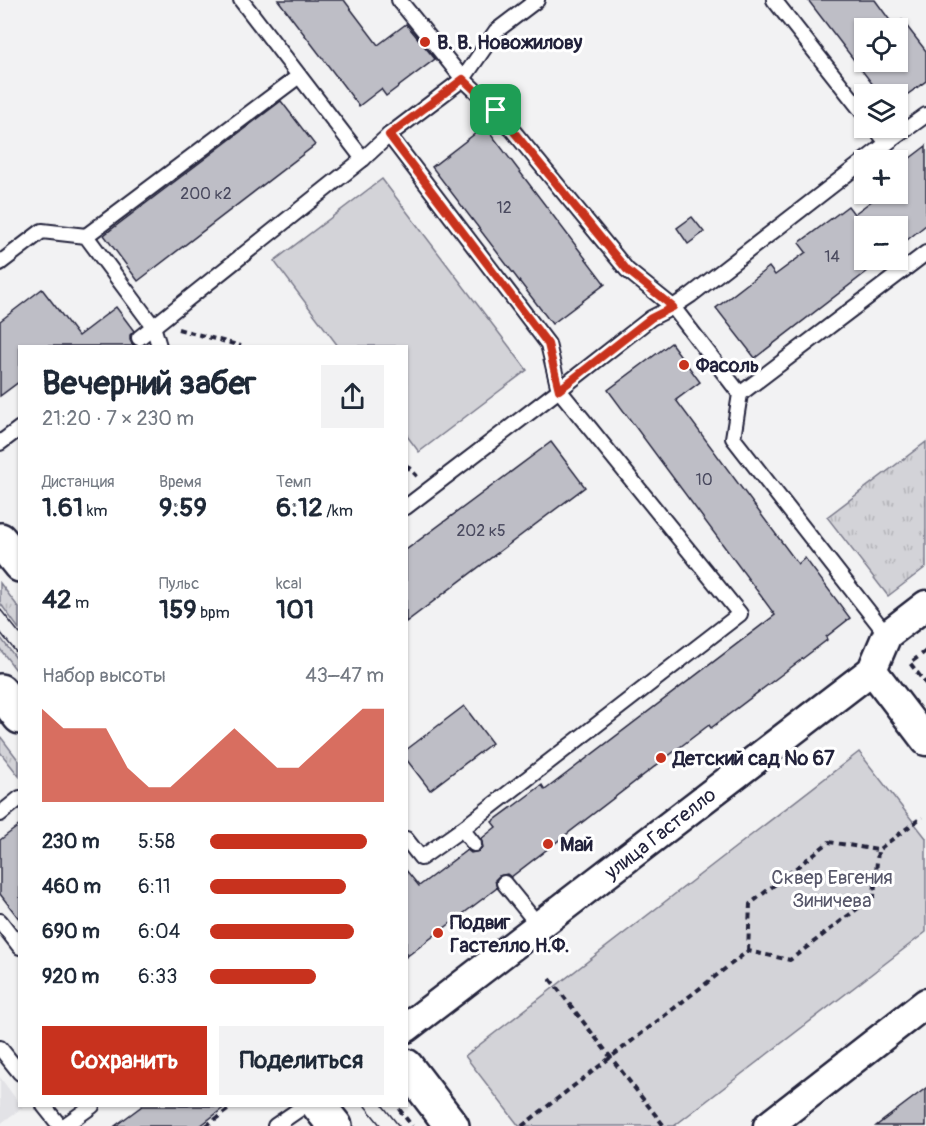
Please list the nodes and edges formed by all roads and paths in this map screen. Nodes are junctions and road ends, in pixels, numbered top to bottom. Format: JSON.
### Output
{"nodes":[{"id":1,"x":241,"y":0,"type":"edge"},
{"id":2,"x":399,"y":0,"type":"edge"},
{"id":3,"x":537,"y":0,"type":"edge"},
{"id":4,"x":774,"y":0,"type":"edge"},
{"id":5,"x":299,"y":76,"type":"junction"},
{"id":6,"x":463,"y":79,"type":"junction"},
{"id":7,"x":854,"y":101,"type":"edge"},
{"id":8,"x":926,"y":115,"type":"edge"},
{"id":9,"x":389,"y":135,"type":"junction"},
{"id":10,"x":883,"y":138,"type":"edge"},
{"id":11,"x":887,"y":143,"type":"junction"},
{"id":12,"x":363,"y":159,"type":"junction"},
{"id":13,"x":86,"y":236,"type":"junction"},
{"id":14,"x":926,"y":253,"type":"edge"},
{"id":15,"x":0,"y":263,"type":"edge"},
{"id":16,"x":673,"y":307,"type":"junction"},
{"id":17,"x":153,"y":326,"type":"junction"},
{"id":18,"x":139,"y":338,"type":"dead end"},
{"id":19,"x":159,"y":345,"type":"edge"},
{"id":20,"x":237,"y":345,"type":"edge"},
{"id":21,"x":559,"y":390,"type":"junction"},
{"id":22,"x":740,"y":394,"type":"junction"},
{"id":23,"x":18,"y":430,"type":"edge"},
{"id":24,"x":0,"y":443,"type":"edge"},
{"id":25,"x":408,"y":505,"type":"edge"},
{"id":26,"x":0,"y":540,"type":"edge"},
{"id":27,"x":18,"y":562,"type":"edge"},
{"id":28,"x":926,"y":605,"type":"edge"},
{"id":29,"x":887,"y":635,"type":"junction"},
{"id":30,"x":926,"y":651,"type":"edge"},
{"id":31,"x":872,"y":670,"type":"junction"},
{"id":32,"x":926,"y":684,"type":"edge"},
{"id":33,"x":0,"y":691,"type":"edge"},
{"id":34,"x":18,"y":714,"type":"edge"},
{"id":35,"x":926,"y":741,"type":"edge"},
{"id":36,"x":18,"y":800,"type":"edge"},
{"id":37,"x":0,"y":814,"type":"edge"},
{"id":38,"x":922,"y":817,"type":"dead end"},
{"id":39,"x":462,"y":829,"type":"junction"},
{"id":40,"x":408,"y":842,"type":"edge"},
{"id":41,"x":474,"y":844,"type":"dead end"},
{"id":42,"x":878,"y":850,"type":"junction"},
{"id":43,"x":504,"y":883,"type":"dead end"},
{"id":44,"x":0,"y":921,"type":"edge"},
{"id":45,"x":539,"y":926,"type":"junction"},
{"id":46,"x":18,"y":944,"type":"edge"},
{"id":47,"x":748,"y":951,"type":"junction"},
{"id":48,"x":550,"y":980,"type":"dead end"},
{"id":49,"x":926,"y":1004,"type":"edge"},
{"id":50,"x":408,"y":1026,"type":"edge"},
{"id":51,"x":0,"y":1048,"type":"edge"},
{"id":52,"x":610,"y":1058,"type":"junction"},
{"id":53,"x":408,"y":1069,"type":"edge"},
{"id":54,"x":18,"y":1070,"type":"edge"},
{"id":55,"x":45,"y":1107,"type":"edge"},
{"id":56,"x":90,"y":1107,"type":"edge"},
{"id":57,"x":231,"y":1107,"type":"edge"},
{"id":58,"x":303,"y":1107,"type":"edge"},
{"id":59,"x":320,"y":1107,"type":"edge"},
{"id":60,"x":399,"y":1108,"type":"dead end"},
{"id":61,"x":62,"y":1126,"type":"edge"},
{"id":62,"x":206,"y":1126,"type":"edge"},
{"id":63,"x":276,"y":1126,"type":"edge"},
{"id":64,"x":335,"y":1126,"type":"edge"},
{"id":65,"x":412,"y":1126,"type":"edge"},
{"id":66,"x":452,"y":1126,"type":"edge"},
{"id":67,"x":522,"y":1126,"type":"edge"},
{"id":68,"x":664,"y":1126,"type":"edge"},
{"id":69,"x":768,"y":1126,"type":"edge"}],
"edges":[{"from":1,"to":5,"type":"lane"},
{"from":2,"to":6,"type":"lane"},
{"from":3,"to":6,"type":"lane"},
{"from":4,"to":7,"type":"lane"},
{"from":5,"to":12,"type":"lane"},
{"from":5,"to":13,"type":"lane"},
{"from":6,"to":9,"type":"lane"},
{"from":6,"to":16,"type":"lane"},
{"from":8,"to":11,"type":"lane"},
{"from":9,"to":12,"type":"lane"},
{"from":9,"to":21,"type":"lane"},
{"from":10,"to":11,"type":"lane"},
{"from":11,"to":16,"type":"lane"},
{"from":12,"to":17,"type":"lane"},
{"from":13,"to":15,"type":"lane"},
{"from":13,"to":17,"type":"lane"},
{"from":14,"to":22,"type":"lane"},
{"from":16,"to":21,"type":"lane"},
{"from":16,"to":22,"type":"lane"},
{"from":17,"to":18,"type":"lane"},
{"from":17,"to":19,"type":"lane"},
{"from":17,"to":20,"type":"path"},
{"from":21,"to":25,"type":"lane"},
{"from":21,"to":39,"type":"lane"},
{"from":22,"to":29,"type":"lane"},
{"from":23,"to":24,"type":"lane"},
{"from":26,"to":27,"type":"main road"},
{"from":28,"to":29,"type":"street","name":"улица Гастелло"},
{"from":29,"to":31,"type":"street","name":"улица Гастелло"},
{"from":30,"to":32,"type":"path"},
{"from":31,"to":35,"type":"street"},
{"from":31,"to":45,"type":"street","name":"улица Гастелло"},
{"from":33,"to":34,"type":"main road"},
{"from":36,"to":37,"type":"lane"},
{"from":38,"to":42,"type":"path"},
{"from":39,"to":40,"type":"lane"},
{"from":39,"to":41,"type":"lane"},
{"from":42,"to":47,"type":"path"},
{"from":42,"to":47,"type":"path"},
{"from":43,"to":45,"type":"lane"},
{"from":44,"to":46,"type":"lane"},
{"from":45,"to":50,"type":"street","name":"улица Гастелло"},
{"from":47,"to":52,"type":"path"},
{"from":48,"to":52,"type":"path"},
{"from":49,"to":69,"type":"street"},
{"from":51,"to":54,"type":"lane"},
{"from":52,"to":67,"type":"path"},
{"from":52,"to":68,"type":"path"},
{"from":53,"to":66,"type":"main road"},
{"from":55,"to":61,"type":"lane"},
{"from":56,"to":61,"type":"lane"},
{"from":57,"to":62,"type":"path"},
{"from":58,"to":63,"type":"lane"},
{"from":59,"to":64,"type":"main road"},
{"from":60,"to":65,"type":"path"}]}
